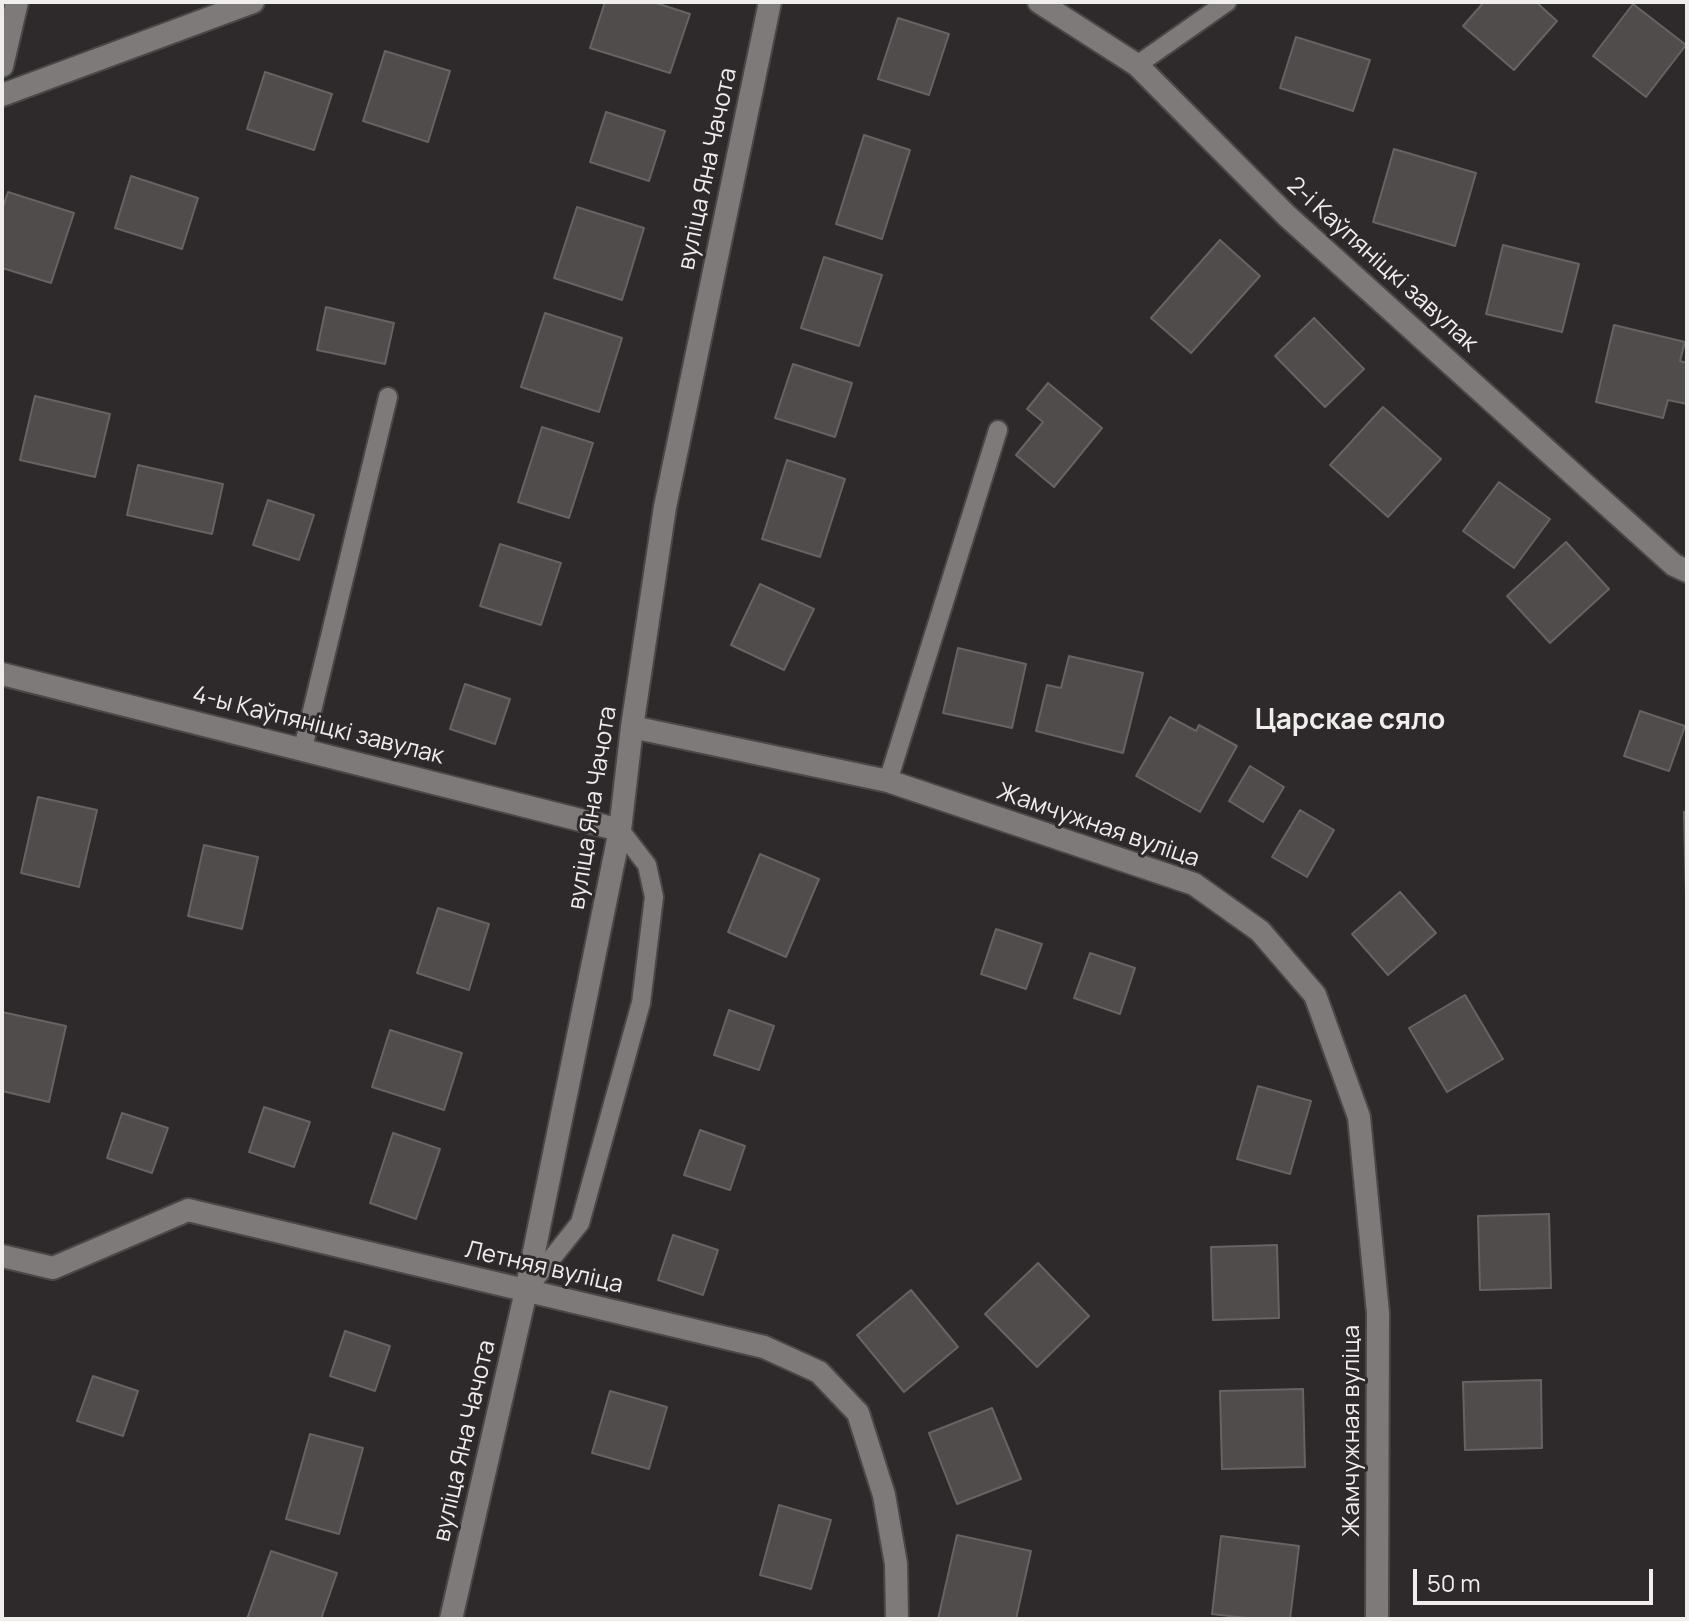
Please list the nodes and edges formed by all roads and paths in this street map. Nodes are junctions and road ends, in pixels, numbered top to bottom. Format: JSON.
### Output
{"nodes":[{"id":1,"x":17,"y":2,"type":"edge"},
{"id":2,"x":253,"y":2,"type":"edge"},
{"id":3,"x":770,"y":2,"type":"edge"},
{"id":4,"x":1039,"y":2,"type":"edge"},
{"id":5,"x":1227,"y":2,"type":"edge"},
{"id":6,"x":1137,"y":65,"type":"junction"},
{"id":7,"x":2,"y":66,"type":"edge"},
{"id":8,"x":2,"y":95,"type":"edge"},
{"id":9,"x":388,"y":397,"type":"dead end"},
{"id":10,"x":998,"y":430,"type":"dead end"},
{"id":11,"x":1687,"y":571,"type":"edge"},
{"id":12,"x":2,"y":674,"type":"edge"},
{"id":13,"x":632,"y":727,"type":"junction"},
{"id":14,"x":303,"y":748,"type":"junction"},
{"id":15,"x":888,"y":781,"type":"junction"},
{"id":16,"x":620,"y":830,"type":"junction"},
{"id":17,"x":2,"y":1256,"type":"edge"},
{"id":18,"x":526,"y":1291,"type":"junction"},
{"id":19,"x":451,"y":1619,"type":"edge"},
{"id":20,"x":897,"y":1619,"type":"edge"},
{"id":21,"x":1377,"y":1619,"type":"edge"}],
"edges":[{"from":1,"to":7,"type":"street"},
{"from":2,"to":8,"type":"street"},
{"from":3,"to":13,"type":"street","name":"вуліца Яна Чачота"},
{"from":4,"to":6,"type":"street","name":"2-і Каўпяніцкі завулак"},
{"from":5,"to":6,"type":"lane"},
{"from":6,"to":11,"type":"street","name":"2-і Каўпяніцкі завулак"},
{"from":9,"to":14,"type":"lane"},
{"from":10,"to":15,"type":"lane"},
{"from":12,"to":14,"type":"street","name":"4-ы Каўпяніцкі завулак"},
{"from":13,"to":15,"type":"street","name":"Жамчужная вуліца"},
{"from":13,"to":16,"type":"street","name":"вуліца Яна Чачота"},
{"from":14,"to":16,"type":"street","name":"4-ы Каўпяніцкі завулак"},
{"from":15,"to":21,"type":"street","name":"Жамчужная вуліца"},
{"from":16,"to":18,"type":"street","name":"вуліца Яна Чачота"},
{"from":16,"to":18,"type":"lane"},
{"from":17,"to":18,"type":"street","name":"Летняя вуліца"},
{"from":18,"to":19,"type":"street","name":"вуліца Яна Чачота"},
{"from":18,"to":20,"type":"street","name":"Летняя вуліца"}]}
